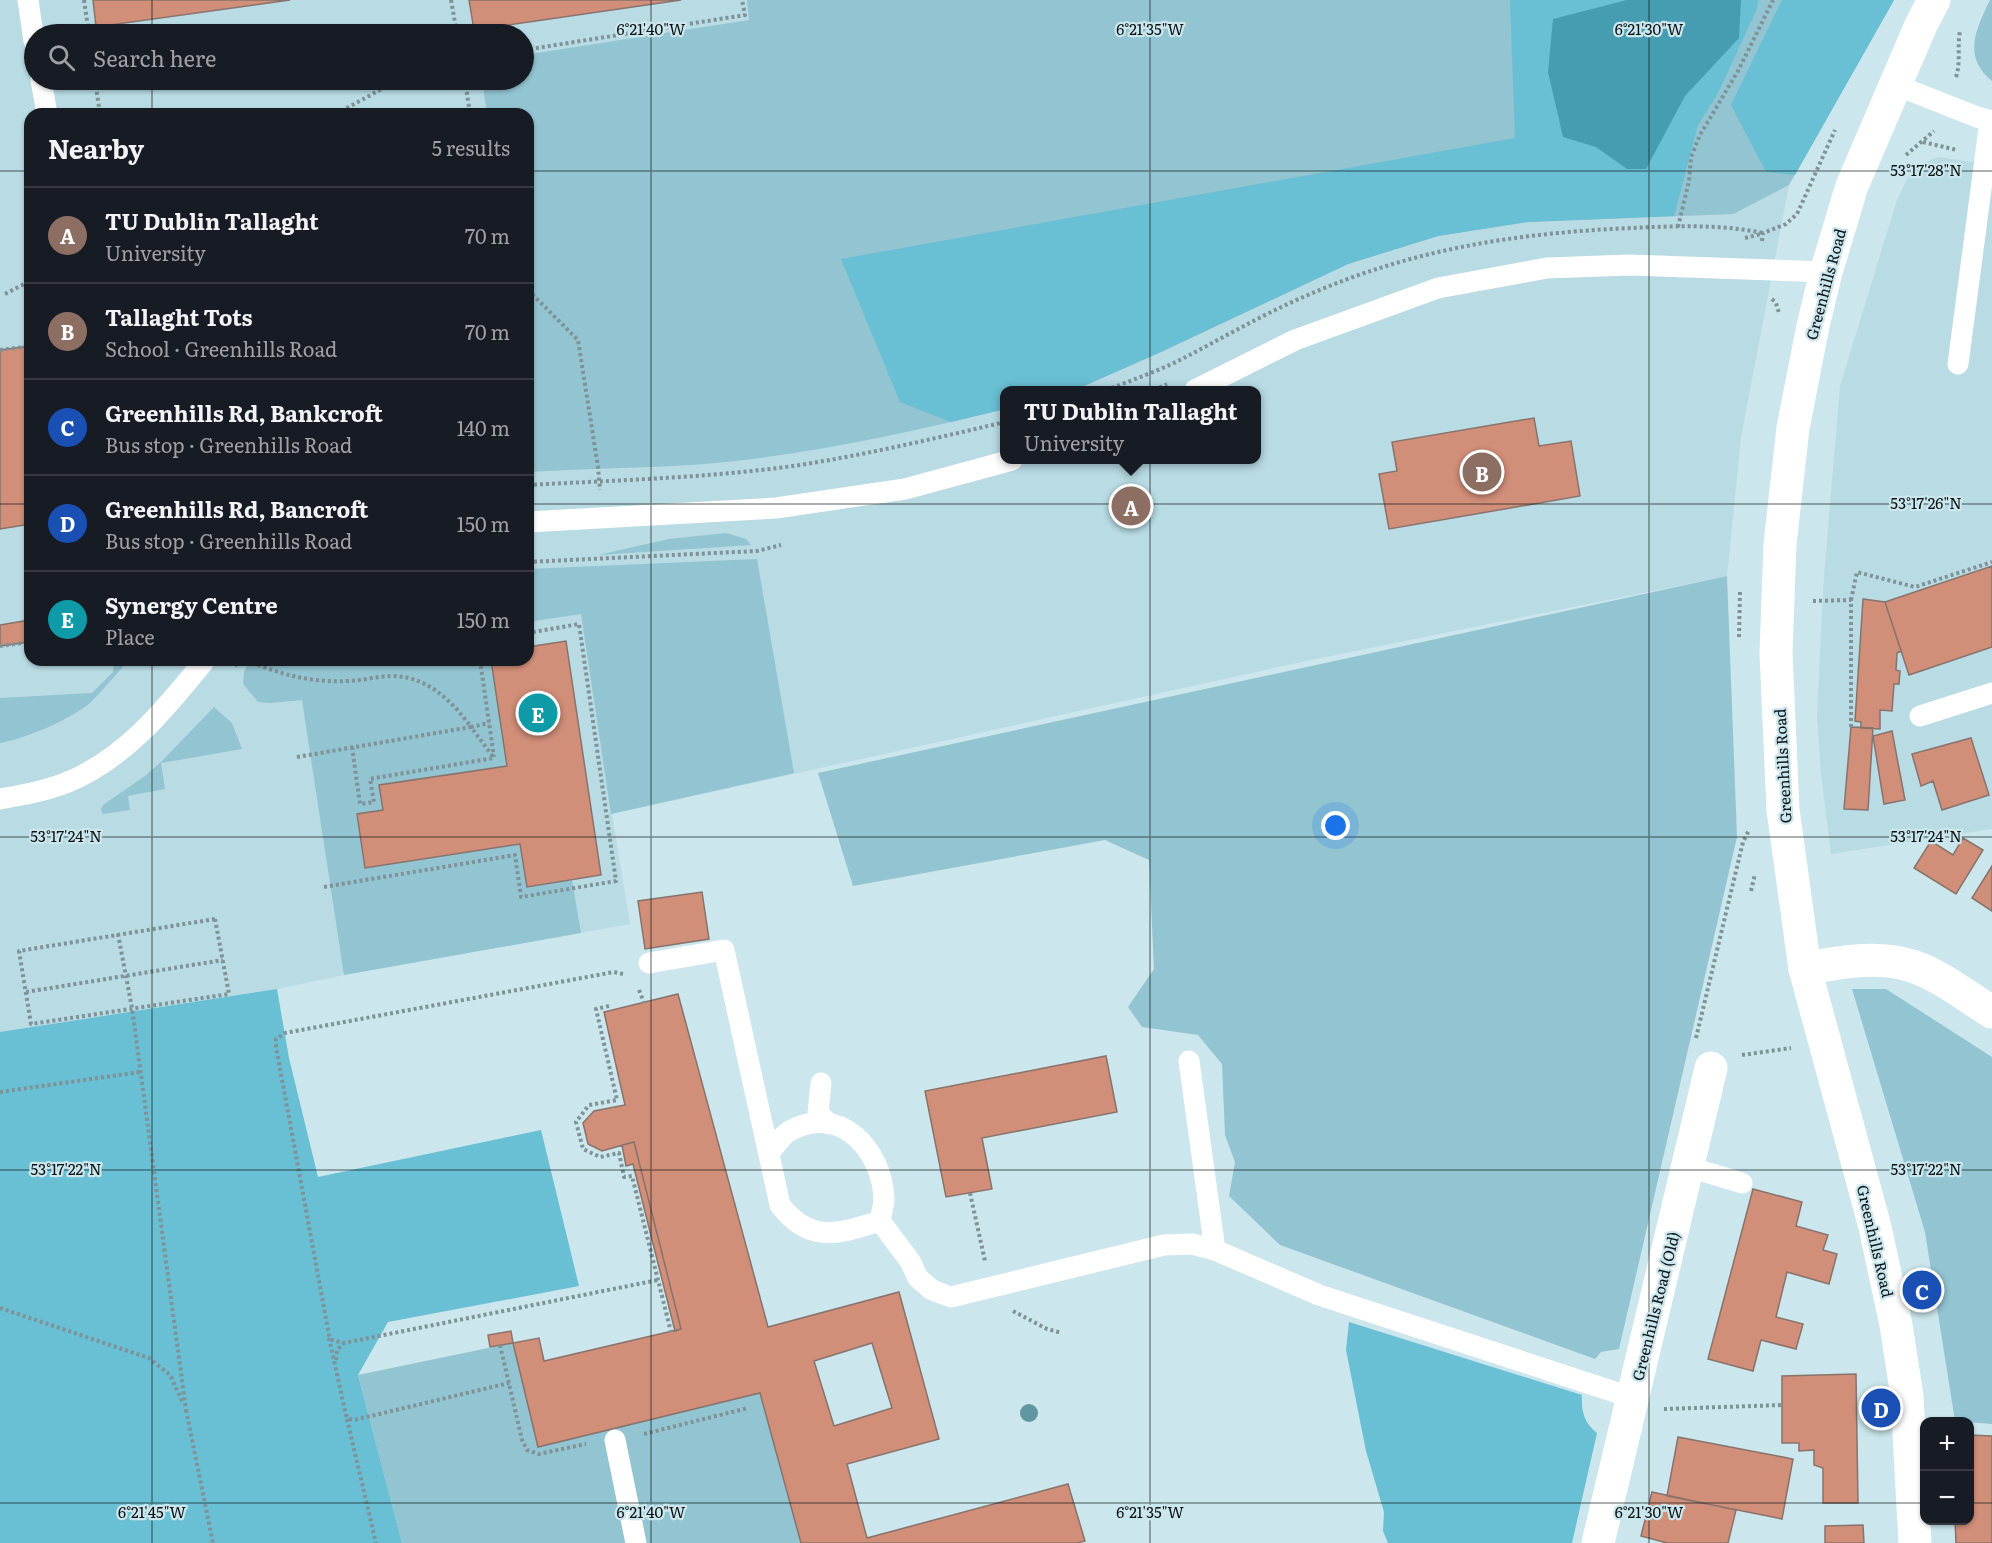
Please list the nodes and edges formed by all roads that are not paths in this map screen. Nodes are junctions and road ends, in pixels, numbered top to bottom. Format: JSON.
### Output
{"nodes":[{"id":1,"x":28,"y":0,"type":"edge"},
{"id":2,"x":1934,"y":0,"type":"edge"},
{"id":3,"x":32,"y":24,"type":"edge"},
{"id":4,"x":1896,"y":85,"type":"junction"},
{"id":5,"x":43,"y":90,"type":"edge"},
{"id":6,"x":46,"y":108,"type":"edge"},
{"id":7,"x":1991,"y":121,"type":"edge"},
{"id":8,"x":1826,"y":272,"type":"junction"},
{"id":9,"x":1958,"y":364,"type":"dead end"},
{"id":10,"x":1203,"y":386,"type":"edge"},
{"id":11,"x":1000,"y":462,"type":"edge"},
{"id":12,"x":534,"y":522,"type":"edge"},
{"id":13,"x":193,"y":666,"type":"edge"},
{"id":14,"x":1992,"y":693,"type":"edge"},
{"id":15,"x":1920,"y":716,"type":"dead end"},
{"id":16,"x":0,"y":799,"type":"edge"},
{"id":17,"x":649,"y":963,"type":"dead end"},
{"id":18,"x":1805,"y":969,"type":"junction"},
{"id":19,"x":1992,"y":1012,"type":"edge"},
{"id":20,"x":1703,"y":1058,"type":"road end"},
{"id":21,"x":1189,"y":1061,"type":"dead end"},
{"id":22,"x":821,"y":1083,"type":"dead end"},
{"id":23,"x":829,"y":1124,"type":"junction"},
{"id":24,"x":769,"y":1153,"type":"junction"},
{"id":25,"x":1689,"y":1167,"type":"junction"},
{"id":26,"x":1742,"y":1183,"type":"dead end"},
{"id":27,"x":880,"y":1221,"type":"junction"},
{"id":28,"x":1215,"y":1250,"type":"junction"},
{"id":29,"x":1645,"y":1404,"type":"junction"},
{"id":30,"x":615,"y":1440,"type":"dead end"},
{"id":31,"x":636,"y":1543,"type":"edge"},
{"id":32,"x":1598,"y":1543,"type":"edge"},
{"id":33,"x":1915,"y":1543,"type":"edge"}],
"edges":[{"from":1,"to":3,"type":"lane"},
{"from":2,"to":4,"type":"main road","name":"Greenhills Road"},
{"from":4,"to":7,"type":"lane"},
{"from":4,"to":8,"type":"main road","name":"Greenhills Road"},
{"from":5,"to":6,"type":"lane"},
{"from":7,"to":9,"type":"lane"},
{"from":8,"to":10,"type":"lane"},
{"from":8,"to":18,"type":"main road","name":"Greenhills Road"},
{"from":11,"to":12,"type":"lane"},
{"from":13,"to":16,"type":"lane"},
{"from":14,"to":15,"type":"lane"},
{"from":17,"to":24,"type":"lane"},
{"from":18,"to":19,"type":"main road"},
{"from":18,"to":33,"type":"main road","name":"Greenhills Road"},
{"from":20,"to":25,"type":"main road","name":"Greenhills Road (Old)"},
{"from":21,"to":28,"type":"lane"},
{"from":22,"to":23,"type":"lane"},
{"from":23,"to":24,"type":"lane"},
{"from":23,"to":27,"type":"lane"},
{"from":24,"to":27,"type":"lane"},
{"from":25,"to":26,"type":"lane"},
{"from":25,"to":29,"type":"main road","name":"Greenhills Road (Old)"},
{"from":27,"to":28,"type":"lane"},
{"from":28,"to":29,"type":"lane"},
{"from":29,"to":32,"type":"main road","name":"Greenhills Road (Old)"},
{"from":30,"to":31,"type":"lane"}]}
